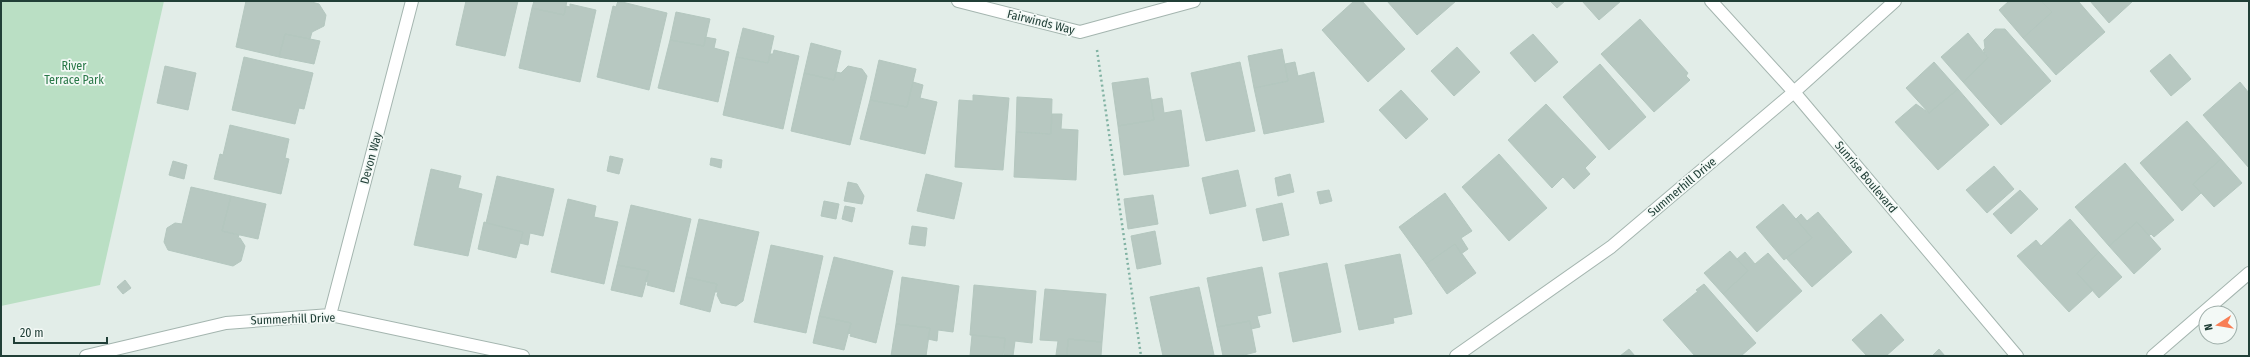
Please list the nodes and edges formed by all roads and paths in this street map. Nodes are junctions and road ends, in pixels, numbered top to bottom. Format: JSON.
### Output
{"nodes":[{"id":1,"x":412,"y":1,"type":"edge"},
{"id":2,"x":958,"y":1,"type":"edge"},
{"id":3,"x":1194,"y":1,"type":"edge"},
{"id":4,"x":1711,"y":1,"type":"edge"},
{"id":5,"x":1895,"y":1,"type":"edge"},
{"id":6,"x":1094,"y":28,"type":"junction"},
{"id":7,"x":1794,"y":92,"type":"junction"},
{"id":8,"x":2249,"y":273,"type":"edge"},
{"id":9,"x":330,"y":315,"type":"junction"},
{"id":10,"x":106,"y":354,"type":"edge"},
{"id":11,"x":86,"y":356,"type":"edge"},
{"id":12,"x":523,"y":356,"type":"edge"},
{"id":13,"x":1141,"y":356,"type":"edge"},
{"id":14,"x":1456,"y":356,"type":"edge"},
{"id":15,"x":2017,"y":356,"type":"edge"},
{"id":16,"x":2153,"y":356,"type":"edge"}],
"edges":[{"from":1,"to":9,"type":"street","name":"Devon Way"},
{"from":2,"to":6,"type":"street","name":"Fairwinds Way"},
{"from":3,"to":6,"type":"street","name":"Fairwinds Way"},
{"from":4,"to":7,"type":"street","name":"Sunrise Boulevard"},
{"from":5,"to":7,"type":"street","name":"Summerhill Drive"},
{"from":6,"to":13,"type":"path"},
{"from":7,"to":14,"type":"street","name":"Summerhill Drive"},
{"from":7,"to":15,"type":"street","name":"Sunrise Boulevard"},
{"from":8,"to":16,"type":"street"},
{"from":9,"to":10,"type":"street","name":"Summerhill Drive"},
{"from":9,"to":12,"type":"street","name":"Summerhill Drive"},
{"from":10,"to":11,"type":"street","name":"Summerhill Drive"}]}
